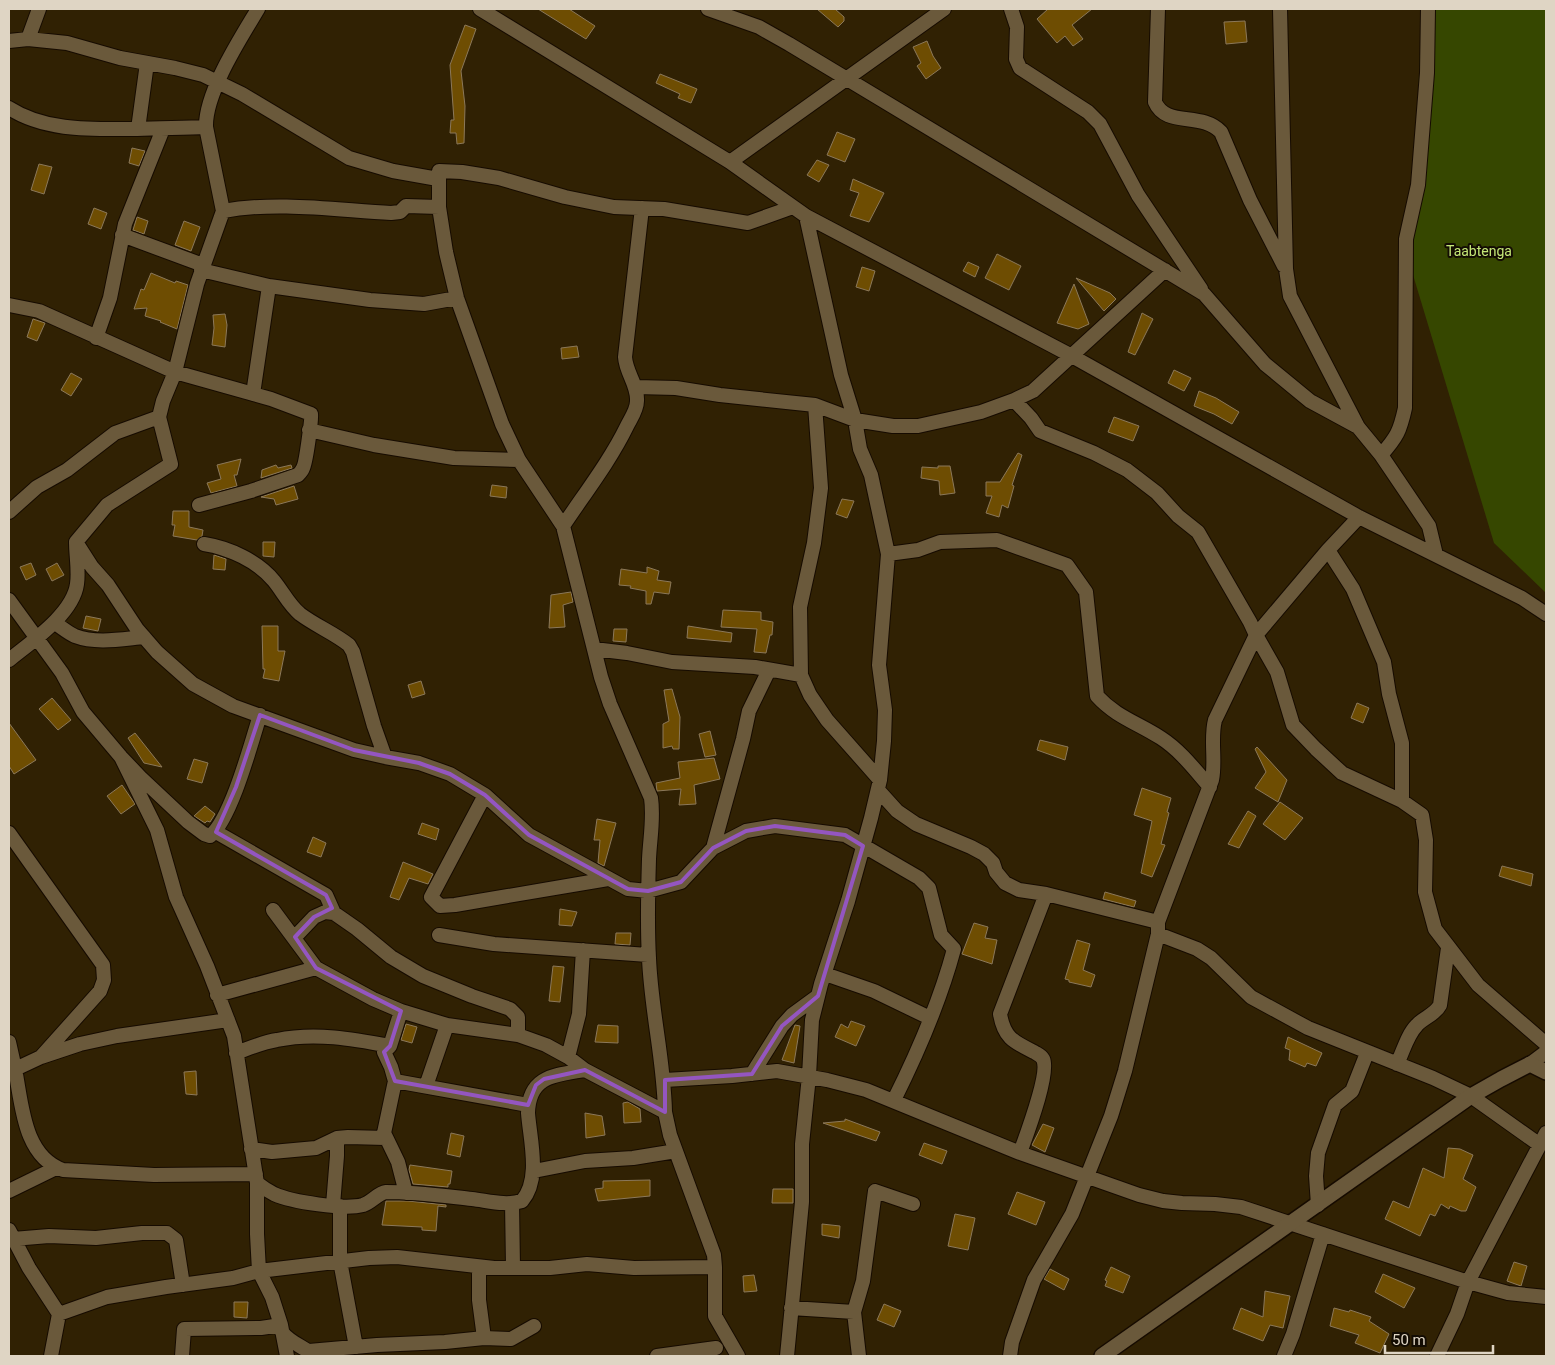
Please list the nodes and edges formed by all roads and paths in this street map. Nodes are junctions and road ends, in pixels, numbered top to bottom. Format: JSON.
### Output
{"nodes":[{"id":1,"x":39,"y":9,"type":"edge"},
{"id":2,"x":258,"y":9,"type":"edge"},
{"id":3,"x":480,"y":9,"type":"edge"},
{"id":4,"x":708,"y":9,"type":"edge"},
{"id":5,"x":944,"y":9,"type":"edge"},
{"id":6,"x":1011,"y":9,"type":"edge"},
{"id":7,"x":1158,"y":9,"type":"edge"},
{"id":8,"x":1280,"y":9,"type":"edge"},
{"id":9,"x":1428,"y":9,"type":"edge"},
{"id":10,"x":736,"y":12,"type":"edge"},
{"id":11,"x":28,"y":40,"type":"junction"},
{"id":12,"x":9,"y":41,"type":"edge"},
{"id":13,"x":147,"y":63,"type":"junction"},
{"id":14,"x":847,"y":78,"type":"junction"},
{"id":15,"x":218,"y":82,"type":"junction"},
{"id":16,"x":9,"y":108,"type":"edge"},
{"id":17,"x":206,"y":127,"type":"junction"},
{"id":18,"x":138,"y":129,"type":"junction"},
{"id":19,"x":163,"y":129,"type":"junction"},
{"id":20,"x":730,"y":162,"type":"junction"},
{"id":21,"x":438,"y":179,"type":"junction"},
{"id":22,"x":439,"y":207,"type":"junction"},
{"id":23,"x":793,"y":207,"type":"junction"},
{"id":24,"x":642,"y":208,"type":"junction"},
{"id":25,"x":223,"y":211,"type":"junction"},
{"id":26,"x":806,"y":216,"type":"junction"},
{"id":27,"x":122,"y":235,"type":"junction"},
{"id":28,"x":202,"y":268,"type":"junction"},
{"id":29,"x":1286,"y":269,"type":"junction"},
{"id":30,"x":1165,"y":270,"type":"junction"},
{"id":31,"x":270,"y":286,"type":"junction"},
{"id":32,"x":1204,"y":294,"type":"junction"},
{"id":33,"x":458,"y":298,"type":"junction"},
{"id":34,"x":9,"y":305,"type":"edge"},
{"id":35,"x":96,"y":338,"type":"junction"},
{"id":36,"x":1070,"y":355,"type":"junction"},
{"id":37,"x":175,"y":372,"type":"junction"},
{"id":38,"x":636,"y":387,"type":"junction"},
{"id":39,"x":254,"y":394,"type":"junction"},
{"id":40,"x":1014,"y":400,"type":"junction"},
{"id":41,"x":815,"y":405,"type":"junction"},
{"id":42,"x":159,"y":417,"type":"junction"},
{"id":43,"x":855,"y":420,"type":"junction"},
{"id":44,"x":1358,"y":427,"type":"junction"},
{"id":45,"x":309,"y":430,"type":"junction"},
{"id":46,"x":1381,"y":455,"type":"junction"},
{"id":47,"x":519,"y":460,"type":"junction"},
{"id":48,"x":200,"y":505,"type":"dead end"},
{"id":49,"x":9,"y":512,"type":"edge"},
{"id":50,"x":1359,"y":517,"type":"junction"},
{"id":51,"x":563,"y":526,"type":"junction"},
{"id":52,"x":76,"y":542,"type":"junction"},
{"id":53,"x":204,"y":544,"type":"dead end"},
{"id":54,"x":1328,"y":550,"type":"junction"},
{"id":55,"x":888,"y":554,"type":"junction"},
{"id":56,"x":1436,"y":555,"type":"junction"},
{"id":57,"x":9,"y":600,"type":"edge"},
{"id":58,"x":1546,"y":614,"type":"edge"},
{"id":59,"x":55,"y":623,"type":"junction"},
{"id":60,"x":1256,"y":635,"type":"junction"},
{"id":61,"x":37,"y":637,"type":"junction"},
{"id":62,"x":144,"y":638,"type":"junction"},
{"id":63,"x":594,"y":649,"type":"junction"},
{"id":64,"x":9,"y":660,"type":"edge"},
{"id":65,"x":769,"y":670,"type":"junction"},
{"id":66,"x":800,"y":675,"type":"junction"},
{"id":67,"x":260,"y":716,"type":"junction"},
{"id":68,"x":122,"y":757,"type":"junction"},
{"id":69,"x":385,"y":757,"type":"junction"},
{"id":70,"x":879,"y":785,"type":"junction"},
{"id":71,"x":1210,"y":787,"type":"junction"},
{"id":72,"x":485,"y":795,"type":"junction"},
{"id":73,"x":1402,"y":801,"type":"junction"},
{"id":74,"x":216,"y":832,"type":"junction"},
{"id":75,"x":9,"y":833,"type":"edge"},
{"id":76,"x":864,"y":846,"type":"junction"},
{"id":77,"x":713,"y":848,"type":"junction"},
{"id":78,"x":608,"y":879,"type":"junction"},
{"id":79,"x":648,"y":891,"type":"junction"},
{"id":80,"x":1046,"y":894,"type":"junction"},
{"id":81,"x":274,"y":910,"type":"dead end"},
{"id":82,"x":334,"y":914,"type":"junction"},
{"id":83,"x":1158,"y":928,"type":"junction"},
{"id":84,"x":440,"y":935,"type":"dead end"},
{"id":85,"x":295,"y":937,"type":"junction"},
{"id":86,"x":1448,"y":948,"type":"junction"},
{"id":87,"x":583,"y":950,"type":"junction"},
{"id":88,"x":648,"y":955,"type":"junction"},
{"id":89,"x":316,"y":968,"type":"junction"},
{"id":90,"x":825,"y":974,"type":"junction"},
{"id":91,"x":217,"y":995,"type":"junction"},
{"id":92,"x":818,"y":996,"type":"junction"},
{"id":93,"x":400,"y":1011,"type":"junction"},
{"id":94,"x":930,"y":1018,"type":"junction"},
{"id":95,"x":228,"y":1020,"type":"junction"},
{"id":96,"x":447,"y":1025,"type":"junction"},
{"id":97,"x":518,"y":1035,"type":"junction"},
{"id":98,"x":9,"y":1042,"type":"edge"},
{"id":99,"x":1546,"y":1044,"type":"edge"},
{"id":100,"x":390,"y":1046,"type":"junction"},
{"id":101,"x":1546,"y":1052,"type":"edge"},
{"id":102,"x":236,"y":1053,"type":"junction"},
{"id":103,"x":1367,"y":1053,"type":"junction"},
{"id":104,"x":41,"y":1057,"type":"junction"},
{"id":105,"x":568,"y":1057,"type":"junction"},
{"id":106,"x":1397,"y":1064,"type":"junction"},
{"id":107,"x":1530,"y":1064,"type":"junction"},
{"id":108,"x":12,"y":1070,"type":"edge"},
{"id":109,"x":586,"y":1070,"type":"junction"},
{"id":110,"x":1546,"y":1072,"type":"edge"},
{"id":111,"x":752,"y":1074,"type":"junction"},
{"id":112,"x":809,"y":1076,"type":"junction"},
{"id":113,"x":395,"y":1080,"type":"junction"},
{"id":114,"x":665,"y":1080,"type":"junction"},
{"id":115,"x":426,"y":1086,"type":"junction"},
{"id":116,"x":1471,"y":1096,"type":"junction"},
{"id":117,"x":894,"y":1100,"type":"junction"},
{"id":118,"x":528,"y":1105,"type":"junction"},
{"id":119,"x":666,"y":1112,"type":"junction"},
{"id":120,"x":337,"y":1138,"type":"junction"},
{"id":121,"x":385,"y":1138,"type":"junction"},
{"id":122,"x":1543,"y":1139,"type":"edge"},
{"id":123,"x":251,"y":1150,"type":"junction"},
{"id":124,"x":676,"y":1151,"type":"junction"},
{"id":125,"x":1020,"y":1153,"type":"junction"},
{"id":126,"x":56,"y":1168,"type":"junction"},
{"id":127,"x":534,"y":1172,"type":"junction"},
{"id":128,"x":1087,"y":1176,"type":"junction"},
{"id":129,"x":256,"y":1178,"type":"junction"},
{"id":130,"x":9,"y":1191,"type":"edge"},
{"id":131,"x":406,"y":1193,"type":"junction"},
{"id":132,"x":512,"y":1203,"type":"junction"},
{"id":133,"x":913,"y":1204,"type":"dead end"},
{"id":134,"x":336,"y":1205,"type":"junction"},
{"id":135,"x":1318,"y":1205,"type":"junction"},
{"id":136,"x":1290,"y":1223,"type":"junction"},
{"id":137,"x":1323,"y":1234,"type":"junction"},
{"id":138,"x":11,"y":1235,"type":"edge"},
{"id":139,"x":340,"y":1261,"type":"junction"},
{"id":140,"x":479,"y":1267,"type":"junction"},
{"id":141,"x":513,"y":1267,"type":"junction"},
{"id":142,"x":715,"y":1267,"type":"junction"},
{"id":143,"x":260,"y":1271,"type":"junction"},
{"id":144,"x":1468,"y":1282,"type":"junction"},
{"id":145,"x":183,"y":1285,"type":"junction"},
{"id":146,"x":1546,"y":1297,"type":"edge"},
{"id":147,"x":791,"y":1308,"type":"junction"},
{"id":148,"x":854,"y":1312,"type":"junction"},
{"id":149,"x":59,"y":1314,"type":"junction"},
{"id":150,"x":534,"y":1326,"type":"dead end"},
{"id":151,"x":720,"y":1328,"type":"junction"},
{"id":152,"x":282,"y":1329,"type":"junction"},
{"id":153,"x":484,"y":1338,"type":"junction"},
{"id":154,"x":356,"y":1347,"type":"junction"},
{"id":155,"x":715,"y":1352,"type":"edge"},
{"id":156,"x":311,"y":1354,"type":"edge"},
{"id":157,"x":1109,"y":1355,"type":"edge"},
{"id":158,"x":51,"y":1356,"type":"edge"},
{"id":159,"x":182,"y":1356,"type":"edge"},
{"id":160,"x":287,"y":1356,"type":"edge"},
{"id":161,"x":657,"y":1356,"type":"edge"},
{"id":162,"x":738,"y":1356,"type":"edge"},
{"id":163,"x":787,"y":1356,"type":"edge"},
{"id":164,"x":859,"y":1356,"type":"edge"},
{"id":165,"x":1010,"y":1356,"type":"edge"},
{"id":166,"x":1284,"y":1356,"type":"edge"},
{"id":167,"x":1437,"y":1356,"type":"edge"}],
"edges":[{"from":1,"to":11,"type":"street"},
{"from":2,"to":15,"type":"street"},
{"from":3,"to":20,"type":"street"},
{"from":4,"to":10,"type":"street"},
{"from":5,"to":14,"type":"street"},
{"from":6,"to":32,"type":"street"},
{"from":7,"to":29,"type":"street"},
{"from":8,"to":29,"type":"street"},
{"from":9,"to":46,"type":"street"},
{"from":10,"to":14,"type":"street"},
{"from":11,"to":12,"type":"street"},
{"from":11,"to":13,"type":"street"},
{"from":13,"to":15,"type":"street"},
{"from":13,"to":18,"type":"street"},
{"from":14,"to":20,"type":"street"},
{"from":14,"to":30,"type":"street"},
{"from":15,"to":17,"type":"street"},
{"from":15,"to":21,"type":"street"},
{"from":16,"to":18,"type":"street"},
{"from":17,"to":19,"type":"street"},
{"from":17,"to":25,"type":"street"},
{"from":18,"to":19,"type":"street"},
{"from":19,"to":27,"type":"street"},
{"from":20,"to":23,"type":"street"},
{"from":21,"to":22,"type":"street"},
{"from":21,"to":24,"type":"street"},
{"from":22,"to":25,"type":"street"},
{"from":22,"to":33,"type":"street"},
{"from":23,"to":24,"type":"street"},
{"from":23,"to":26,"type":"street"},
{"from":24,"to":38,"type":"street"},
{"from":25,"to":28,"type":"street"},
{"from":26,"to":36,"type":"street"},
{"from":26,"to":43,"type":"street"},
{"from":27,"to":28,"type":"street"},
{"from":27,"to":35,"type":"street"},
{"from":28,"to":31,"type":"street"},
{"from":28,"to":37,"type":"street"},
{"from":29,"to":44,"type":"street"},
{"from":30,"to":32,"type":"street"},
{"from":30,"to":36,"type":"street"},
{"from":31,"to":33,"type":"street"},
{"from":31,"to":39,"type":"street"},
{"from":32,"to":44,"type":"street"},
{"from":33,"to":47,"type":"street"},
{"from":34,"to":35,"type":"street"},
{"from":35,"to":37,"type":"street"},
{"from":36,"to":40,"type":"street"},
{"from":36,"to":50,"type":"street"},
{"from":37,"to":39,"type":"street"},
{"from":37,"to":42,"type":"street"},
{"from":38,"to":41,"type":"street"},
{"from":38,"to":51,"type":"street"},
{"from":39,"to":45,"type":"street"},
{"from":40,"to":43,"type":"street"},
{"from":40,"to":60,"type":"street"},
{"from":41,"to":43,"type":"street"},
{"from":41,"to":66,"type":"street"},
{"from":42,"to":49,"type":"street"},
{"from":42,"to":52,"type":"street"},
{"from":43,"to":55,"type":"street"},
{"from":44,"to":46,"type":"street"},
{"from":45,"to":47,"type":"street"},
{"from":45,"to":48,"type":"street"},
{"from":46,"to":56,"type":"street"},
{"from":47,"to":51,"type":"street"},
{"from":50,"to":54,"type":"street"},
{"from":50,"to":56,"type":"street"},
{"from":51,"to":63,"type":"street"},
{"from":52,"to":59,"type":"street"},
{"from":52,"to":62,"type":"street"},
{"from":53,"to":69,"type":"street"},
{"from":54,"to":60,"type":"street"},
{"from":54,"to":73,"type":"street"},
{"from":55,"to":70,"type":"street"},
{"from":55,"to":71,"type":"street"},
{"from":56,"to":58,"type":"street"},
{"from":57,"to":61,"type":"street"},
{"from":59,"to":61,"type":"street"},
{"from":59,"to":62,"type":"street"},
{"from":60,"to":71,"type":"street"},
{"from":60,"to":73,"type":"street"},
{"from":61,"to":64,"type":"street"},
{"from":61,"to":68,"type":"street"},
{"from":62,"to":67,"type":"street"},
{"from":63,"to":65,"type":"street"},
{"from":63,"to":79,"type":"street"},
{"from":65,"to":66,"type":"street"},
{"from":65,"to":77,"type":"street"},
{"from":66,"to":70,"type":"street"},
{"from":67,"to":69,"type":"street"},
{"from":67,"to":74,"type":"street"},
{"from":68,"to":74,"type":"street"},
{"from":68,"to":91,"type":"street"},
{"from":69,"to":72,"type":"street"},
{"from":70,"to":76,"type":"street"},
{"from":70,"to":80,"type":"street"},
{"from":71,"to":83,"type":"street"},
{"from":72,"to":78,"type":"street"},
{"from":72,"to":78,"type":"street"},
{"from":73,"to":86,"type":"street"},
{"from":74,"to":82,"type":"street"},
{"from":75,"to":104,"type":"street"},
{"from":76,"to":77,"type":"street"},
{"from":76,"to":90,"type":"street"},
{"from":76,"to":94,"type":"street"},
{"from":77,"to":79,"type":"street"},
{"from":78,"to":79,"type":"street"},
{"from":79,"to":88,"type":"street"},
{"from":80,"to":83,"type":"street"},
{"from":80,"to":125,"type":"street"},
{"from":81,"to":85,"type":"street"},
{"from":82,"to":85,"type":"street"},
{"from":82,"to":97,"type":"street"},
{"from":83,"to":103,"type":"street"},
{"from":83,"to":128,"type":"street"},
{"from":84,"to":87,"type":"street"},
{"from":85,"to":89,"type":"street"},
{"from":86,"to":99,"type":"street"},
{"from":86,"to":106,"type":"street"},
{"from":87,"to":88,"type":"street"},
{"from":87,"to":105,"type":"street"},
{"from":88,"to":114,"type":"street"},
{"from":89,"to":91,"type":"street"},
{"from":89,"to":93,"type":"street"},
{"from":90,"to":92,"type":"street"},
{"from":90,"to":94,"type":"street"},
{"from":91,"to":95,"type":"street"},
{"from":92,"to":111,"type":"street"},
{"from":92,"to":112,"type":"street"},
{"from":93,"to":96,"type":"street"},
{"from":93,"to":100,"type":"street"},
{"from":94,"to":117,"type":"street"},
{"from":95,"to":102,"type":"street"},
{"from":95,"to":104,"type":"street"},
{"from":96,"to":97,"type":"street"},
{"from":96,"to":115,"type":"street"},
{"from":97,"to":105,"type":"street"},
{"from":98,"to":108,"type":"street"},
{"from":100,"to":102,"type":"street"},
{"from":100,"to":113,"type":"street"},
{"from":101,"to":107,"type":"street"},
{"from":102,"to":123,"type":"street"},
{"from":103,"to":106,"type":"street"},
{"from":103,"to":135,"type":"street"},
{"from":104,"to":108,"type":"street"},
{"from":105,"to":109,"type":"street"},
{"from":106,"to":116,"type":"street"},
{"from":107,"to":110,"type":"street"},
{"from":107,"to":116,"type":"street"},
{"from":108,"to":126,"type":"street"},
{"from":109,"to":118,"type":"street"},
{"from":109,"to":119,"type":"street"},
{"from":111,"to":112,"type":"street"},
{"from":111,"to":114,"type":"street"},
{"from":112,"to":117,"type":"street"},
{"from":112,"to":147,"type":"street"},
{"from":113,"to":115,"type":"street"},
{"from":113,"to":121,"type":"street"},
{"from":114,"to":119,"type":"street"},
{"from":115,"to":118,"type":"street"},
{"from":116,"to":122,"type":"street"},
{"from":116,"to":135,"type":"street"},
{"from":117,"to":125,"type":"street"},
{"from":118,"to":127,"type":"street"},
{"from":119,"to":124,"type":"street"},
{"from":120,"to":121,"type":"street"},
{"from":120,"to":123,"type":"street"},
{"from":120,"to":134,"type":"street"},
{"from":121,"to":131,"type":"street"},
{"from":122,"to":144,"type":"street"},
{"from":123,"to":129,"type":"street"},
{"from":124,"to":127,"type":"street"},
{"from":124,"to":142,"type":"street"},
{"from":125,"to":128,"type":"street"},
{"from":126,"to":129,"type":"street"},
{"from":126,"to":130,"type":"street"},
{"from":127,"to":132,"type":"street"},
{"from":128,"to":136,"type":"street"},
{"from":128,"to":165,"type":"street"},
{"from":129,"to":134,"type":"street"},
{"from":129,"to":143,"type":"street"},
{"from":131,"to":132,"type":"street"},
{"from":131,"to":134,"type":"street"},
{"from":132,"to":141,"type":"street"},
{"from":133,"to":148,"type":"street"},
{"from":134,"to":139,"type":"street"},
{"from":135,"to":136,"type":"street"},
{"from":136,"to":137,"type":"street"},
{"from":136,"to":157,"type":"street"},
{"from":137,"to":144,"type":"street"},
{"from":137,"to":166,"type":"street"},
{"from":138,"to":145,"type":"street"},
{"from":138,"to":149,"type":"street"},
{"from":139,"to":140,"type":"street"},
{"from":139,"to":143,"type":"street"},
{"from":139,"to":154,"type":"street"},
{"from":140,"to":141,"type":"street"},
{"from":140,"to":153,"type":"street"},
{"from":141,"to":142,"type":"street"},
{"from":142,"to":151,"type":"street"},
{"from":143,"to":145,"type":"street"},
{"from":143,"to":152,"type":"street"},
{"from":144,"to":146,"type":"street"},
{"from":144,"to":167,"type":"street"},
{"from":145,"to":149,"type":"street"},
{"from":147,"to":148,"type":"street"},
{"from":147,"to":163,"type":"street"},
{"from":148,"to":164,"type":"street"},
{"from":149,"to":158,"type":"street"},
{"from":150,"to":153,"type":"street"},
{"from":151,"to":155,"type":"street"},
{"from":151,"to":162,"type":"street"},
{"from":152,"to":156,"type":"street"},
{"from":152,"to":159,"type":"street"},
{"from":152,"to":160,"type":"street"},
{"from":153,"to":154,"type":"street"},
{"from":154,"to":156,"type":"street"},
{"from":155,"to":161,"type":"street"}]}
